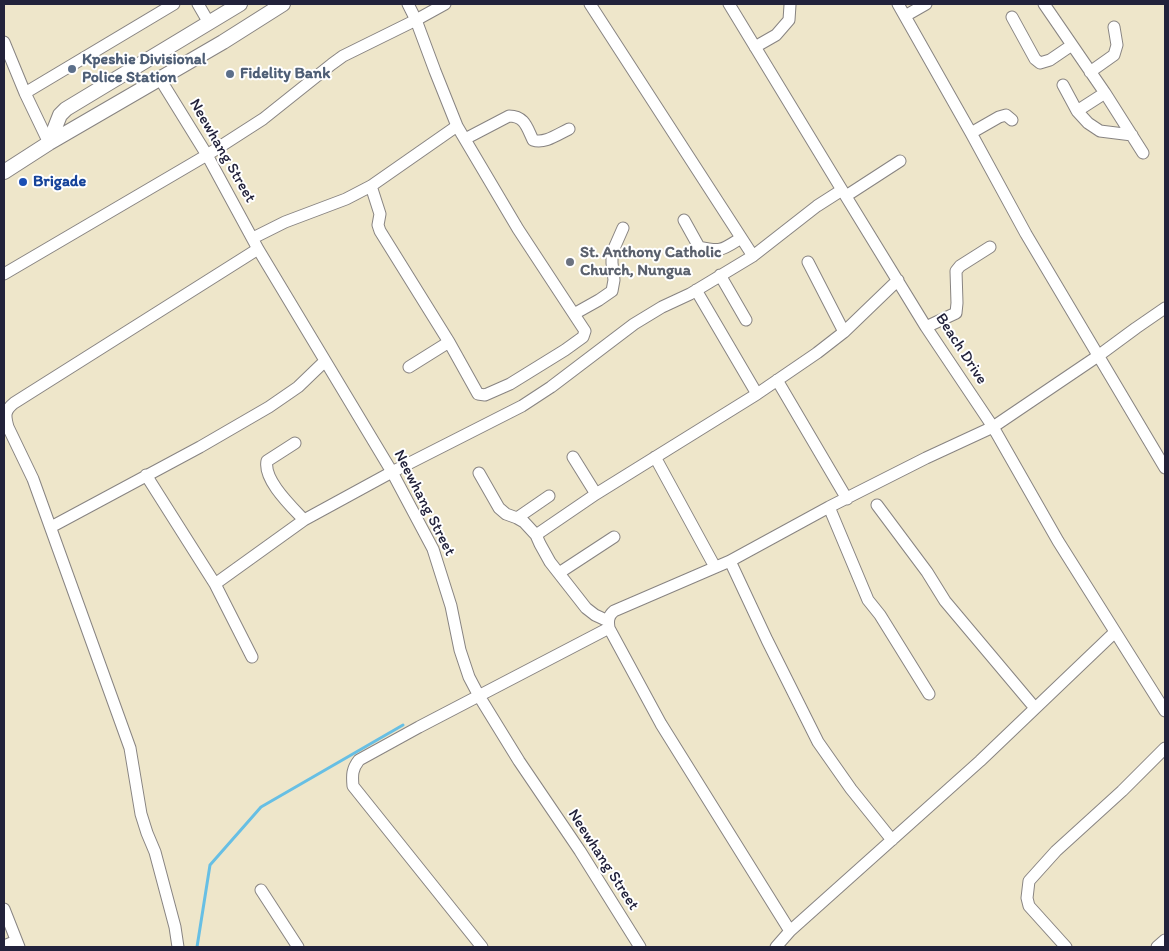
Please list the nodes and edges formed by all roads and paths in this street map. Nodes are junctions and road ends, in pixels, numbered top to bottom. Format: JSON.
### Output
{"nodes":[{"id":1,"x":174,"y":4,"type":"edge"},
{"id":2,"x":198,"y":4,"type":"edge"},
{"id":3,"x":240,"y":4,"type":"edge"},
{"id":4,"x":283,"y":4,"type":"edge"},
{"id":5,"x":408,"y":4,"type":"edge"},
{"id":6,"x":445,"y":4,"type":"edge"},
{"id":7,"x":590,"y":4,"type":"edge"},
{"id":8,"x":729,"y":4,"type":"edge"},
{"id":9,"x":898,"y":4,"type":"edge"},
{"id":10,"x":926,"y":4,"type":"edge"},
{"id":11,"x":1044,"y":4,"type":"edge"},
{"id":12,"x":790,"y":5,"type":"edge"},
{"id":13,"x":905,"y":16,"type":"junction"},
{"id":14,"x":1012,"y":17,"type":"dead end"},
{"id":15,"x":416,"y":20,"type":"junction"},
{"id":16,"x":209,"y":24,"type":"junction"},
{"id":17,"x":1114,"y":27,"type":"dead end"},
{"id":18,"x":4,"y":42,"type":"edge"},
{"id":19,"x":1072,"y":45,"type":"junction"},
{"id":20,"x":755,"y":47,"type":"junction"},
{"id":21,"x":1090,"y":72,"type":"junction"},
{"id":22,"x":160,"y":79,"type":"junction"},
{"id":23,"x":1063,"y":86,"type":"dead end"},
{"id":24,"x":24,"y":93,"type":"junction"},
{"id":25,"x":1105,"y":93,"type":"junction"},
{"id":26,"x":1077,"y":111,"type":"junction"},
{"id":27,"x":1012,"y":120,"type":"dead end"},
{"id":28,"x":457,"y":126,"type":"junction"},
{"id":29,"x":569,"y":129,"type":"dead end"},
{"id":30,"x":971,"y":133,"type":"junction"},
{"id":31,"x":1132,"y":136,"type":"junction"},
{"id":32,"x":465,"y":139,"type":"junction"},
{"id":33,"x":49,"y":142,"type":"junction"},
{"id":34,"x":1143,"y":153,"type":"dead end"},
{"id":35,"x":207,"y":155,"type":"junction"},
{"id":36,"x":900,"y":161,"type":"dead end"},
{"id":37,"x":4,"y":172,"type":"edge"},
{"id":38,"x":371,"y":186,"type":"junction"},
{"id":39,"x":844,"y":193,"type":"junction"},
{"id":40,"x":684,"y":220,"type":"dead end"},
{"id":41,"x":623,"y":228,"type":"dead end"},
{"id":42,"x":253,"y":238,"type":"junction"},
{"id":43,"x":741,"y":238,"type":"junction"},
{"id":44,"x":990,"y":248,"type":"dead end"},
{"id":45,"x":258,"y":249,"type":"junction"},
{"id":46,"x":753,"y":256,"type":"junction"},
{"id":47,"x":808,"y":262,"type":"dead end"},
{"id":48,"x":4,"y":274,"type":"edge"},
{"id":49,"x":720,"y":275,"type":"junction"},
{"id":50,"x":898,"y":280,"type":"junction"},
{"id":51,"x":696,"y":290,"type":"junction"},
{"id":52,"x":1165,"y":308,"type":"edge"},
{"id":53,"x":574,"y":314,"type":"junction"},
{"id":54,"x":746,"y":320,"type":"dead end"},
{"id":55,"x":926,"y":327,"type":"junction"},
{"id":56,"x":844,"y":332,"type":"junction"},
{"id":57,"x":449,"y":342,"type":"junction"},
{"id":58,"x":1098,"y":356,"type":"junction"},
{"id":59,"x":325,"y":361,"type":"junction"},
{"id":60,"x":409,"y":367,"type":"dead end"},
{"id":61,"x":777,"y":380,"type":"junction"},
{"id":62,"x":757,"y":394,"type":"junction"},
{"id":63,"x":993,"y":428,"type":"junction"},
{"id":64,"x":295,"y":443,"type":"dead end"},
{"id":65,"x":573,"y":457,"type":"dead end"},
{"id":66,"x":655,"y":457,"type":"junction"},
{"id":67,"x":1165,"y":468,"type":"edge"},
{"id":68,"x":392,"y":472,"type":"junction"},
{"id":69,"x":479,"y":473,"type":"dead end"},
{"id":70,"x":146,"y":475,"type":"junction"},
{"id":71,"x":596,"y":494,"type":"junction"},
{"id":72,"x":549,"y":496,"type":"dead end"},
{"id":73,"x":847,"y":499,"type":"junction"},
{"id":74,"x":877,"y":505,"type":"dead end"},
{"id":75,"x":829,"y":507,"type":"junction"},
{"id":76,"x":517,"y":518,"type":"junction"},
{"id":77,"x":304,"y":520,"type":"junction"},
{"id":78,"x":51,"y":527,"type":"junction"},
{"id":79,"x":536,"y":535,"type":"junction"},
{"id":80,"x":614,"y":537,"type":"dead end"},
{"id":81,"x":730,"y":560,"type":"junction"},
{"id":82,"x":715,"y":567,"type":"junction"},
{"id":83,"x":559,"y":573,"type":"junction"},
{"id":84,"x":215,"y":584,"type":"junction"},
{"id":85,"x":608,"y":624,"type":"junction"},
{"id":86,"x":1115,"y":632,"type":"junction"},
{"id":87,"x":252,"y":657,"type":"dead end"},
{"id":88,"x":929,"y":694,"type":"dead end"},
{"id":89,"x":479,"y":696,"type":"junction"},
{"id":90,"x":1035,"y":708,"type":"junction"},
{"id":91,"x":1165,"y":711,"type":"edge"},
{"id":92,"x":1165,"y":748,"type":"edge"},
{"id":93,"x":892,"y":840,"type":"junction"},
{"id":94,"x":261,"y":890,"type":"dead end"},
{"id":95,"x":4,"y":909,"type":"edge"},
{"id":96,"x":790,"y":931,"type":"junction"},
{"id":97,"x":1165,"y":940,"type":"edge"},
{"id":98,"x":17,"y":944,"type":"edge"},
{"id":99,"x":4,"y":946,"type":"edge"},
{"id":100,"x":178,"y":947,"type":"edge"},
{"id":101,"x":298,"y":947,"type":"edge"},
{"id":102,"x":482,"y":947,"type":"edge"},
{"id":103,"x":640,"y":947,"type":"edge"},
{"id":104,"x":776,"y":947,"type":"edge"},
{"id":105,"x":1066,"y":947,"type":"edge"},
{"id":106,"x":1157,"y":947,"type":"edge"}],
"edges":[{"from":1,"to":24,"type":"street"},
{"from":2,"to":16,"type":"street"},
{"from":3,"to":16,"type":"main road"},
{"from":4,"to":22,"type":"main road"},
{"from":5,"to":15,"type":"street"},
{"from":6,"to":15,"type":"street"},
{"from":7,"to":43,"type":"street"},
{"from":8,"to":20,"type":"street","name":"Beach Drive"},
{"from":9,"to":13,"type":"street"},
{"from":10,"to":13,"type":"street"},
{"from":11,"to":19,"type":"street"},
{"from":12,"to":20,"type":"street"},
{"from":13,"to":30,"type":"street"},
{"from":14,"to":19,"type":"street"},
{"from":15,"to":28,"type":"street"},
{"from":15,"to":35,"type":"street"},
{"from":16,"to":33,"type":"main road"},
{"from":17,"to":21,"type":"street"},
{"from":18,"to":24,"type":"street"},
{"from":19,"to":21,"type":"street"},
{"from":20,"to":39,"type":"street","name":"Beach Drive"},
{"from":21,"to":25,"type":"street"},
{"from":22,"to":33,"type":"main road"},
{"from":22,"to":35,"type":"street","name":"Neewhang Street"},
{"from":23,"to":26,"type":"street"},
{"from":24,"to":33,"type":"street"},
{"from":25,"to":26,"type":"street"},
{"from":25,"to":31,"type":"street"},
{"from":26,"to":31,"type":"street"},
{"from":27,"to":30,"type":"street"},
{"from":28,"to":32,"type":"street"},
{"from":28,"to":38,"type":"street"},
{"from":29,"to":32,"type":"street"},
{"from":30,"to":58,"type":"street"},
{"from":31,"to":34,"type":"street"},
{"from":32,"to":53,"type":"street"},
{"from":33,"to":37,"type":"main road"},
{"from":35,"to":42,"type":"street","name":"Neewhang Street"},
{"from":35,"to":48,"type":"street"},
{"from":36,"to":39,"type":"street"},
{"from":38,"to":42,"type":"street"},
{"from":38,"to":57,"type":"street"},
{"from":39,"to":46,"type":"street"},
{"from":39,"to":50,"type":"street","name":"Beach Drive"},
{"from":40,"to":43,"type":"street"},
{"from":41,"to":53,"type":"street"},
{"from":42,"to":45,"type":"street","name":"Neewhang Street"},
{"from":43,"to":46,"type":"street"},
{"from":44,"to":55,"type":"street"},
{"from":45,"to":59,"type":"street","name":"Neewhang Street"},
{"from":45,"to":78,"type":"street"},
{"from":46,"to":49,"type":"street"},
{"from":47,"to":56,"type":"street"},
{"from":49,"to":51,"type":"street"},
{"from":49,"to":54,"type":"street"},
{"from":50,"to":55,"type":"street","name":"Beach Drive"},
{"from":50,"to":56,"type":"street"},
{"from":51,"to":62,"type":"street"},
{"from":51,"to":68,"type":"street"},
{"from":52,"to":58,"type":"street"},
{"from":53,"to":57,"type":"street"},
{"from":55,"to":63,"type":"street","name":"Beach Drive"},
{"from":56,"to":61,"type":"street"},
{"from":57,"to":60,"type":"street"},
{"from":58,"to":63,"type":"street"},
{"from":58,"to":67,"type":"street"},
{"from":59,"to":68,"type":"street","name":"Neewhang Street"},
{"from":59,"to":70,"type":"street"},
{"from":61,"to":62,"type":"street"},
{"from":61,"to":73,"type":"street"},
{"from":62,"to":66,"type":"street"},
{"from":63,"to":73,"type":"street"},
{"from":63,"to":86,"type":"street","name":"Beach Drive"},
{"from":64,"to":77,"type":"street"},
{"from":65,"to":71,"type":"street"},
{"from":66,"to":71,"type":"street"},
{"from":66,"to":82,"type":"street"},
{"from":68,"to":77,"type":"street"},
{"from":68,"to":89,"type":"street","name":"Neewhang Street"},
{"from":69,"to":76,"type":"street"},
{"from":70,"to":78,"type":"street"},
{"from":70,"to":84,"type":"street"},
{"from":71,"to":79,"type":"street"},
{"from":72,"to":76,"type":"street"},
{"from":73,"to":75,"type":"street"},
{"from":74,"to":90,"type":"street"},
{"from":75,"to":81,"type":"street"},
{"from":75,"to":88,"type":"street"},
{"from":76,"to":79,"type":"street"},
{"from":77,"to":84,"type":"street"},
{"from":78,"to":100,"type":"street"},
{"from":79,"to":83,"type":"street"},
{"from":80,"to":83,"type":"street"},
{"from":81,"to":82,"type":"street"},
{"from":81,"to":93,"type":"street"},
{"from":82,"to":85,"type":"street"},
{"from":83,"to":85,"type":"street"},
{"from":84,"to":87,"type":"street"},
{"from":85,"to":89,"type":"street"},
{"from":85,"to":96,"type":"street"},
{"from":86,"to":90,"type":"street"},
{"from":86,"to":91,"type":"street","name":"Beach Drive"},
{"from":89,"to":102,"type":"street"},
{"from":89,"to":103,"type":"street","name":"Neewhang Street"},
{"from":90,"to":93,"type":"street"},
{"from":92,"to":105,"type":"street"},
{"from":93,"to":96,"type":"street"},
{"from":94,"to":101,"type":"street"},
{"from":95,"to":98,"type":"street"},
{"from":96,"to":104,"type":"street"},
{"from":97,"to":106,"type":"street"},
{"from":98,"to":99,"type":"street"}]}
